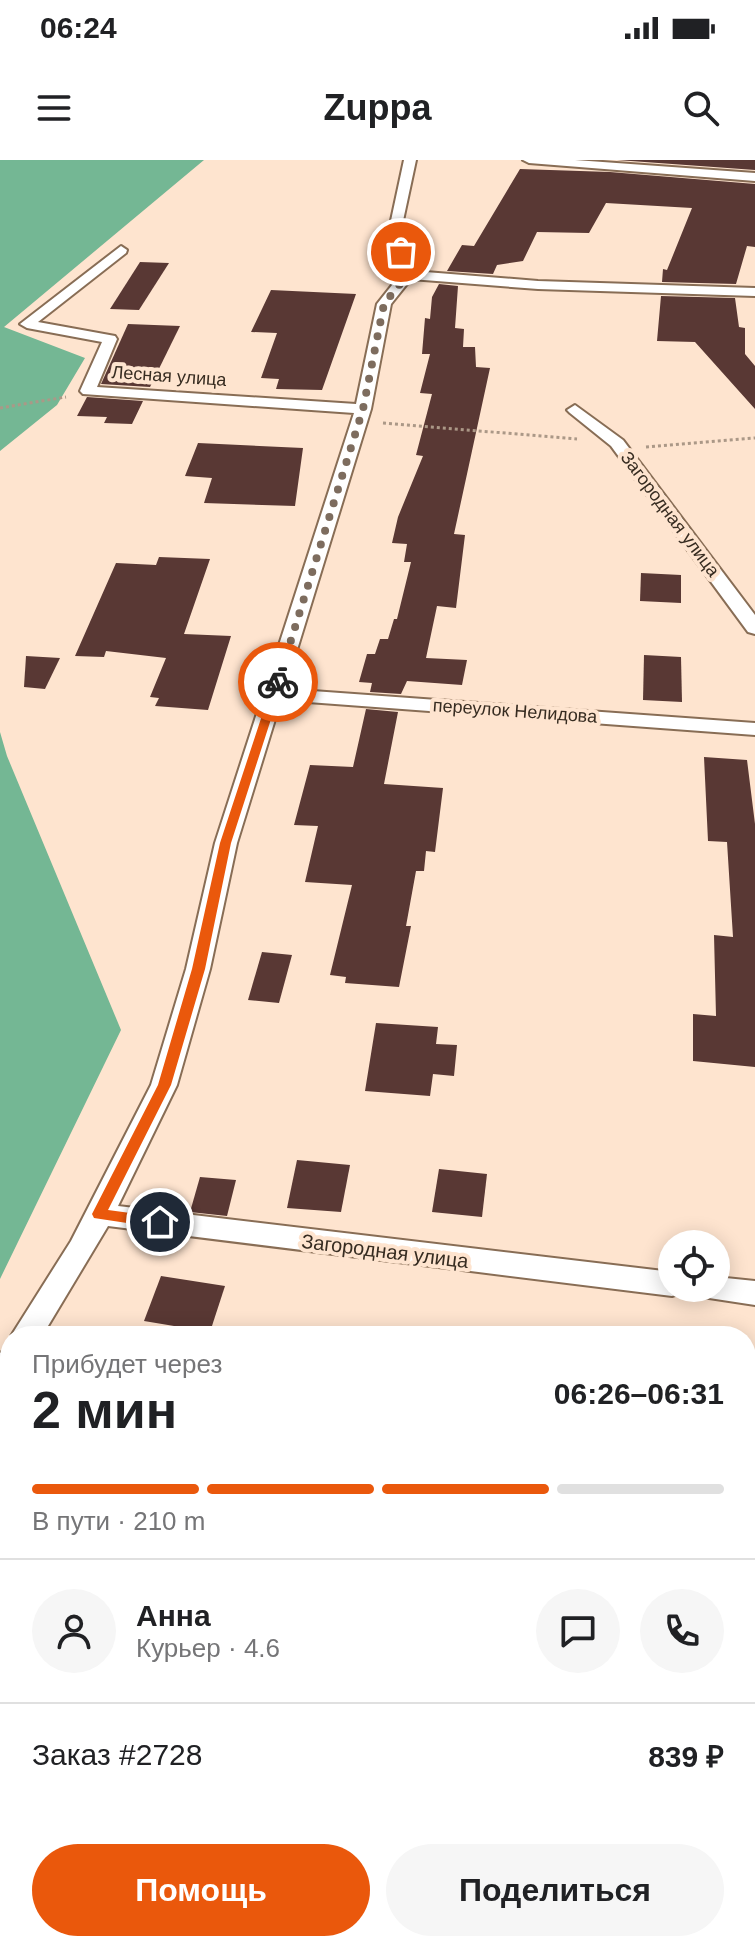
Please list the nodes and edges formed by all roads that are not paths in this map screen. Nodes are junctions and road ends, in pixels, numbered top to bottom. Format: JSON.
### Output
{"nodes":[{"id":1,"x":410,"y":160,"type":"edge"},
{"id":2,"x":529,"y":160,"type":"edge"},
{"id":3,"x":543,"y":160,"type":"edge"},
{"id":4,"x":755,"y":177,"type":"edge"},
{"id":5,"x":121,"y":250,"type":"dead end"},
{"id":6,"x":407,"y":275,"type":"junction"},
{"id":7,"x":755,"y":292,"type":"edge"},
{"id":8,"x":575,"y":410,"type":"dead end"},
{"id":9,"x":361,"y":416,"type":"junction"},
{"id":10,"x":755,"y":628,"type":"edge"},
{"id":11,"x":275,"y":694,"type":"junction"},
{"id":12,"x":755,"y":729,"type":"edge"},
{"id":13,"x":99,"y":1214,"type":"junction"},
{"id":14,"x":658,"y":1282,"type":"edge"},
{"id":15,"x":730,"y":1290,"type":"edge"},
{"id":16,"x":755,"y":1293,"type":"edge"},
{"id":17,"x":32,"y":1326,"type":"edge"}],
"edges":[{"from":1,"to":6,"type":"street"},
{"from":2,"to":4,"type":"street"},
{"from":3,"to":4,"type":"street"},
{"from":5,"to":9,"type":"street","name":"Лесная улица"},
{"from":6,"to":7,"type":"street"},
{"from":6,"to":9,"type":"street"},
{"from":8,"to":10,"type":"street","name":"Загородная улица"},
{"from":9,"to":11,"type":"street"},
{"from":11,"to":12,"type":"street","name":"переулок Нелидова"},
{"from":11,"to":13,"type":"street"},
{"from":13,"to":14,"type":"street","name":"Загородная улица"},
{"from":13,"to":17,"type":"street"},
{"from":15,"to":16,"type":"street"}]}
